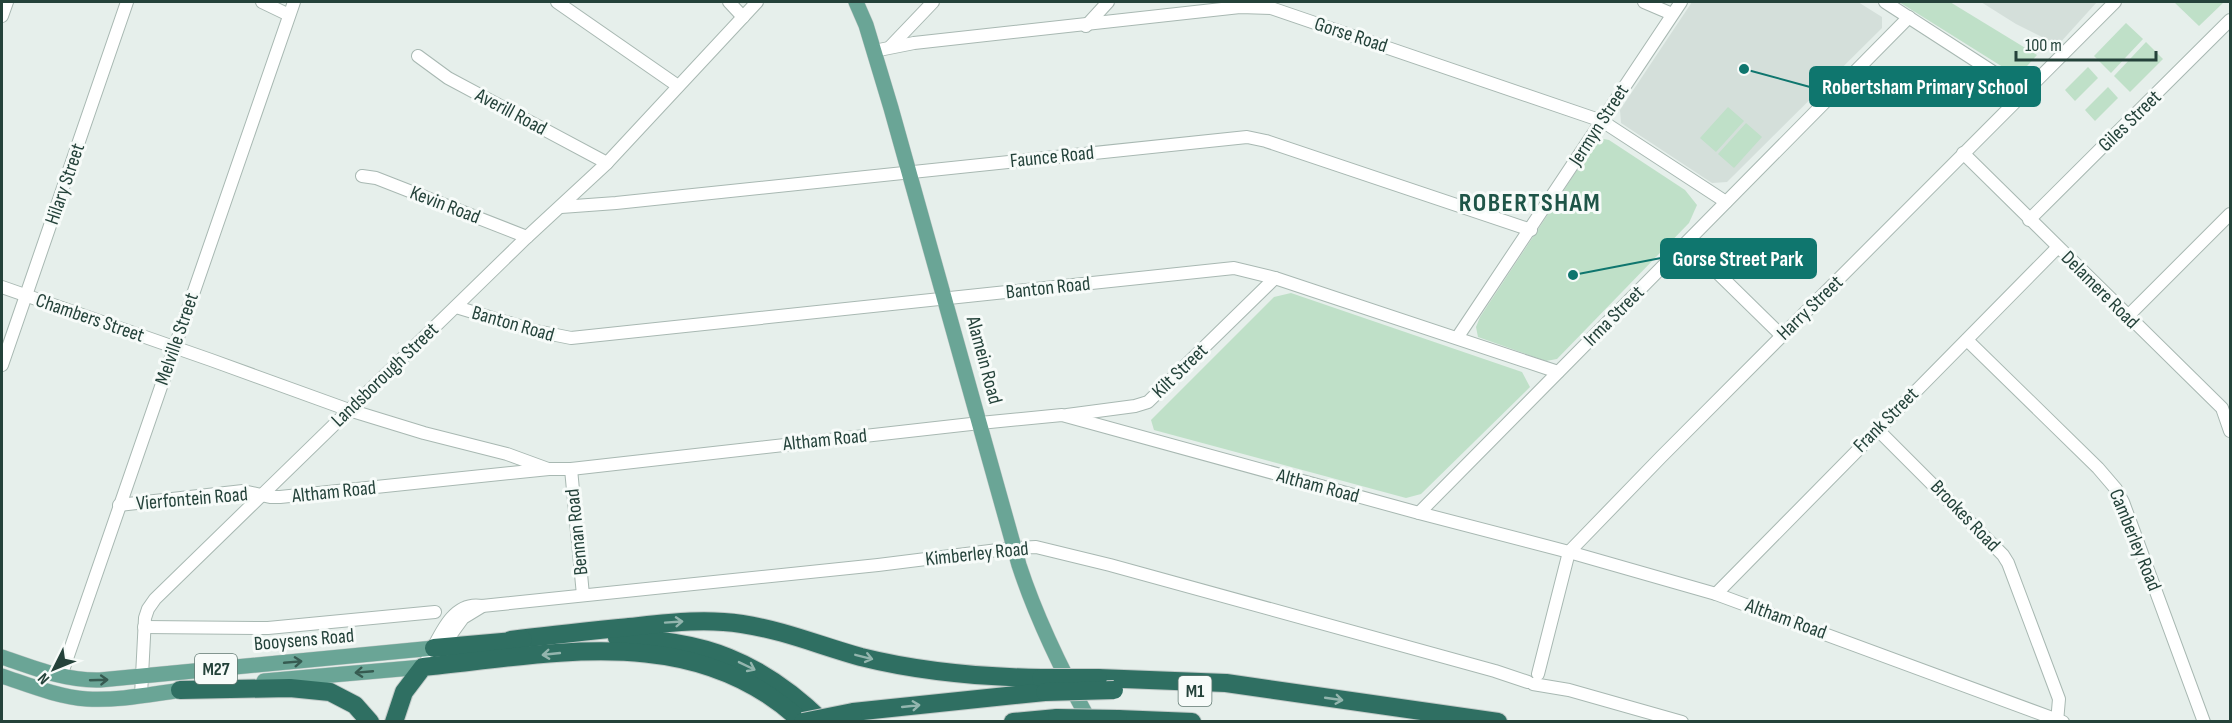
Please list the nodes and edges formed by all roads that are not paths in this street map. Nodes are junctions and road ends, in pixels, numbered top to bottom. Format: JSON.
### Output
{"nodes":[{"id":1,"x":7,"y":2,"type":"edge"},
{"id":2,"x":127,"y":2,"type":"edge"},
{"id":3,"x":262,"y":2,"type":"edge"},
{"id":4,"x":294,"y":2,"type":"edge"},
{"id":5,"x":557,"y":2,"type":"edge"},
{"id":6,"x":729,"y":2,"type":"edge"},
{"id":7,"x":758,"y":2,"type":"edge"},
{"id":8,"x":856,"y":2,"type":"edge"},
{"id":9,"x":933,"y":2,"type":"edge"},
{"id":10,"x":1108,"y":2,"type":"edge"},
{"id":11,"x":1644,"y":2,"type":"edge"},
{"id":12,"x":1681,"y":2,"type":"edge"},
{"id":13,"x":1885,"y":2,"type":"edge"},
{"id":14,"x":2115,"y":2,"type":"edge"},
{"id":15,"x":1672,"y":14,"type":"junction"},
{"id":16,"x":289,"y":15,"type":"junction"},
{"id":17,"x":2,"y":16,"type":"edge"},
{"id":18,"x":743,"y":17,"type":"junction"},
{"id":19,"x":1910,"y":17,"type":"junction"},
{"id":20,"x":2230,"y":20,"type":"edge"},
{"id":21,"x":1086,"y":26,"type":"junction"},
{"id":22,"x":890,"y":46,"type":"junction"},
{"id":23,"x":874,"y":51,"type":"junction"},
{"id":24,"x":418,"y":56,"type":"dead end"},
{"id":25,"x":678,"y":86,"type":"junction"},
{"id":26,"x":2024,"y":92,"type":"junction"},
{"id":27,"x":1602,"y":121,"type":"junction"},
{"id":28,"x":1963,"y":153,"type":"junction"},
{"id":29,"x":607,"y":163,"type":"junction"},
{"id":30,"x":908,"y":172,"type":"junction"},
{"id":31,"x":362,"y":176,"type":"dead end"},
{"id":32,"x":1726,"y":202,"type":"junction"},
{"id":33,"x":561,"y":207,"type":"junction"},
{"id":34,"x":2230,"y":214,"type":"edge"},
{"id":35,"x":2030,"y":220,"type":"junction"},
{"id":36,"x":1531,"y":230,"type":"junction"},
{"id":37,"x":527,"y":237,"type":"junction"},
{"id":38,"x":1687,"y":243,"type":"junction"},
{"id":39,"x":2057,"y":248,"type":"junction"},
{"id":40,"x":1275,"y":278,"type":"junction"},
{"id":41,"x":2,"y":288,"type":"edge"},
{"id":42,"x":26,"y":296,"type":"junction"},
{"id":43,"x":946,"y":299,"type":"junction"},
{"id":44,"x":456,"y":307,"type":"junction"},
{"id":45,"x":2127,"y":317,"type":"junction"},
{"id":46,"x":1782,"y":336,"type":"junction"},
{"id":47,"x":1457,"y":338,"type":"junction"},
{"id":48,"x":1967,"y":340,"type":"junction"},
{"id":49,"x":174,"y":347,"type":"junction"},
{"id":50,"x":2,"y":365,"type":"edge"},
{"id":51,"x":1558,"y":372,"type":"junction"},
{"id":52,"x":2226,"y":404,"type":"edge"},
{"id":53,"x":349,"y":410,"type":"junction"},
{"id":54,"x":1062,"y":416,"type":"junction"},
{"id":55,"x":980,"y":423,"type":"junction"},
{"id":56,"x":1877,"y":429,"type":"junction"},
{"id":57,"x":2230,"y":431,"type":"edge"},
{"id":58,"x":549,"y":469,"type":"junction"},
{"id":59,"x":571,"y":469,"type":"junction"},
{"id":60,"x":264,"y":496,"type":"junction"},
{"id":61,"x":119,"y":505,"type":"junction"},
{"id":62,"x":1419,"y":513,"type":"junction"},
{"id":63,"x":1014,"y":548,"type":"junction"},
{"id":64,"x":1569,"y":552,"type":"junction"},
{"id":65,"x":1716,"y":594,"type":"junction"},
{"id":66,"x":583,"y":595,"type":"junction"},
{"id":67,"x":435,"y":612,"type":"dead end"},
{"id":68,"x":144,"y":627,"type":"junction"},
{"id":69,"x":511,"y":640,"type":"junction"},
{"id":70,"x":438,"y":648,"type":"junction"},
{"id":71,"x":2,"y":657,"type":"edge"},
{"id":72,"x":423,"y":667,"type":"junction"},
{"id":73,"x":2,"y":676,"type":"edge"},
{"id":74,"x":61,"y":676,"type":"junction"},
{"id":75,"x":141,"y":676,"type":"junction"},
{"id":76,"x":1533,"y":677,"type":"junction"},
{"id":77,"x":1043,"y":685,"type":"junction"},
{"id":78,"x":180,"y":690,"type":"junction"},
{"id":79,"x":1276,"y":691,"type":"junction"},
{"id":80,"x":141,"y":695,"type":"junction"},
{"id":81,"x":2060,"y":721,"type":"edge"},
{"id":82,"x":370,"y":722,"type":"edge"},
{"id":83,"x":394,"y":722,"type":"edge"},
{"id":84,"x":802,"y":722,"type":"edge"},
{"id":85,"x":823,"y":722,"type":"edge"},
{"id":86,"x":1013,"y":722,"type":"edge"},
{"id":87,"x":1090,"y":722,"type":"edge"},
{"id":88,"x":1192,"y":722,"type":"edge"},
{"id":89,"x":1498,"y":722,"type":"edge"},
{"id":90,"x":1682,"y":722,"type":"edge"},
{"id":91,"x":2204,"y":722,"type":"edge"}],
"edges":[{"from":1,"to":17,"type":"street"},
{"from":2,"to":42,"type":"street","name":"Hilary Street"},
{"from":3,"to":16,"type":"street"},
{"from":4,"to":16,"type":"street","name":"Melville Street"},
{"from":5,"to":25,"type":"street"},
{"from":6,"to":18,"type":"street"},
{"from":7,"to":18,"type":"street","name":"Landsborough Street"},
{"from":8,"to":23,"type":"main road","name":"Alamein Road"},
{"from":9,"to":22,"type":"street"},
{"from":10,"to":21,"type":"street"},
{"from":11,"to":15,"type":"street"},
{"from":12,"to":15,"type":"street","name":"Jermyn Street"},
{"from":13,"to":19,"type":"street"},
{"from":14,"to":26,"type":"street","name":"Harry Street"},
{"from":15,"to":27,"type":"street","name":"Jermyn Street"},
{"from":16,"to":49,"type":"street","name":"Melville Street"},
{"from":18,"to":25,"type":"street","name":"Landsborough Street"},
{"from":19,"to":26,"type":"street"},
{"from":19,"to":32,"type":"street","name":"Irma Street"},
{"from":20,"to":35,"type":"street","name":"Giles Street"},
{"from":21,"to":22,"type":"street","name":"Gorse Road"},
{"from":21,"to":27,"type":"street","name":"Gorse Road"},
{"from":22,"to":23,"type":"street","name":"Gorse Road"},
{"from":23,"to":30,"type":"main road","name":"Alamein Road"},
{"from":24,"to":29,"type":"street","name":"Averill Road"},
{"from":25,"to":29,"type":"street","name":"Landsborough Street"},
{"from":26,"to":28,"type":"street","name":"Harry Street"},
{"from":27,"to":32,"type":"street","name":"Gorse Road"},
{"from":27,"to":36,"type":"street","name":"Jermyn Street"},
{"from":28,"to":35,"type":"street","name":"Delamere Road"},
{"from":28,"to":46,"type":"street","name":"Harry Street"},
{"from":29,"to":33,"type":"street","name":"Landsborough Street"},
{"from":30,"to":33,"type":"street","name":"Faunce Road"},
{"from":30,"to":36,"type":"street","name":"Faunce Road"},
{"from":30,"to":43,"type":"main road","name":"Alamein Road"},
{"from":31,"to":37,"type":"street","name":"Kevin Road"},
{"from":32,"to":38,"type":"street","name":"Irma Street"},
{"from":33,"to":37,"type":"street","name":"Landsborough Street"},
{"from":34,"to":45,"type":"street"},
{"from":35,"to":39,"type":"street","name":"Delamere Road"},
{"from":36,"to":47,"type":"street","name":"Jermyn Street"},
{"from":37,"to":44,"type":"street","name":"Landsborough Street"},
{"from":38,"to":46,"type":"street"},
{"from":38,"to":51,"type":"street","name":"Irma Street"},
{"from":39,"to":45,"type":"street","name":"Delamere Road"},
{"from":39,"to":48,"type":"street","name":"Frank Street"},
{"from":40,"to":43,"type":"street","name":"Banton Road"},
{"from":40,"to":47,"type":"street","name":"Banton Road"},
{"from":40,"to":54,"type":"street","name":"Kilt Street"},
{"from":41,"to":42,"type":"street","name":"Chambers Street"},
{"from":42,"to":49,"type":"street","name":"Chambers Street"},
{"from":42,"to":50,"type":"street","name":"Hilary Street"},
{"from":43,"to":44,"type":"street","name":"Banton Road"},
{"from":43,"to":55,"type":"main road","name":"Alamein Road"},
{"from":44,"to":53,"type":"street","name":"Landsborough Street"},
{"from":45,"to":52,"type":"street","name":"Delamere Road"},
{"from":46,"to":64,"type":"street","name":"Harry Street"},
{"from":47,"to":51,"type":"street","name":"Banton Road"},
{"from":48,"to":56,"type":"street","name":"Frank Street"},
{"from":48,"to":91,"type":"street","name":"Camberley Road"},
{"from":49,"to":53,"type":"street","name":"Chambers Street"},
{"from":49,"to":61,"type":"street","name":"Melville Street"},
{"from":51,"to":62,"type":"street","name":"Irma Street"},
{"from":52,"to":57,"type":"street","name":"Delamere Road"},
{"from":53,"to":58,"type":"street","name":"Altham Road"},
{"from":53,"to":60,"type":"street","name":"Landsborough Street"},
{"from":54,"to":55,"type":"street","name":"Altham Road"},
{"from":54,"to":62,"type":"street","name":"Altham Road"},
{"from":55,"to":59,"type":"street","name":"Altham Road"},
{"from":55,"to":63,"type":"main road","name":"Alamein Road"},
{"from":56,"to":65,"type":"street","name":"Frank Street"},
{"from":56,"to":81,"type":"street","name":"Brookes Road"},
{"from":58,"to":59,"type":"street","name":"Altham Road"},
{"from":58,"to":60,"type":"street","name":"Altham Road"},
{"from":59,"to":66,"type":"street","name":"Bennan Road"},
{"from":60,"to":61,"type":"street","name":"Vierfontein Road"},
{"from":60,"to":68,"type":"street","name":"Landsborough Street"},
{"from":61,"to":74,"type":"street","name":"Melville Street"},
{"from":62,"to":64,"type":"street","name":"Altham Road"},
{"from":63,"to":66,"type":"street","name":"Kimberley Road"},
{"from":63,"to":76,"type":"street","name":"Kimberley Road"},
{"from":63,"to":87,"type":"main road","name":"Alamein Road"},
{"from":64,"to":65,"type":"street","name":"Altham Road"},
{"from":64,"to":76,"type":"street","name":"Harry Street"},
{"from":65,"to":81,"type":"street","name":"Altham Road"},
{"from":66,"to":70,"type":"street","name":"Kimberley Road"},
{"from":67,"to":68,"type":"street"},
{"from":68,"to":75,"type":"street","name":"Landsborough Street"},
{"from":69,"to":70,"type":"highway"},
{"from":69,"to":77,"type":"highway","one_way":true},
{"from":69,"to":85,"type":"highway","one_way":true},
{"from":70,"to":72,"type":"street","name":"Kimberley Road"},
{"from":75,"to":70,"type":"main road","name":"Booysens Road","number":"M27","one_way":true},
{"from":71,"to":74,"type":"main road","name":"Booysens Road","number":"M27"},
{"from":72,"to":78,"type":"main road","name":"Booysens Road","number":"M27","one_way":true},
{"from":72,"to":83,"type":"highway"},
{"from":84,"to":72,"type":"highway","one_way":true},
{"from":73,"to":80,"type":"main road","name":"Booysens Road","number":"M27"},
{"from":74,"to":75,"type":"main road","name":"Booysens Road","number":"M27","one_way":true},
{"from":75,"to":80,"type":"street","name":"Landsborough Street"},
{"from":76,"to":90,"type":"street","name":"Kimberley Road"},
{"from":77,"to":79,"type":"highway","number":"M1","bridge":true},
{"from":77,"to":79,"type":"highway","bridge":true},
{"from":84,"to":77,"type":"highway","number":"M1","one_way":true,"bridge":true},
{"from":78,"to":80,"type":"main road","name":"Booysens Road","number":"M27"},
{"from":78,"to":82,"type":"highway"},
{"from":79,"to":89,"type":"highway","number":"M1","one_way":true},
{"from":86,"to":88,"type":"highway","number":"M1","bridge":true}]}
